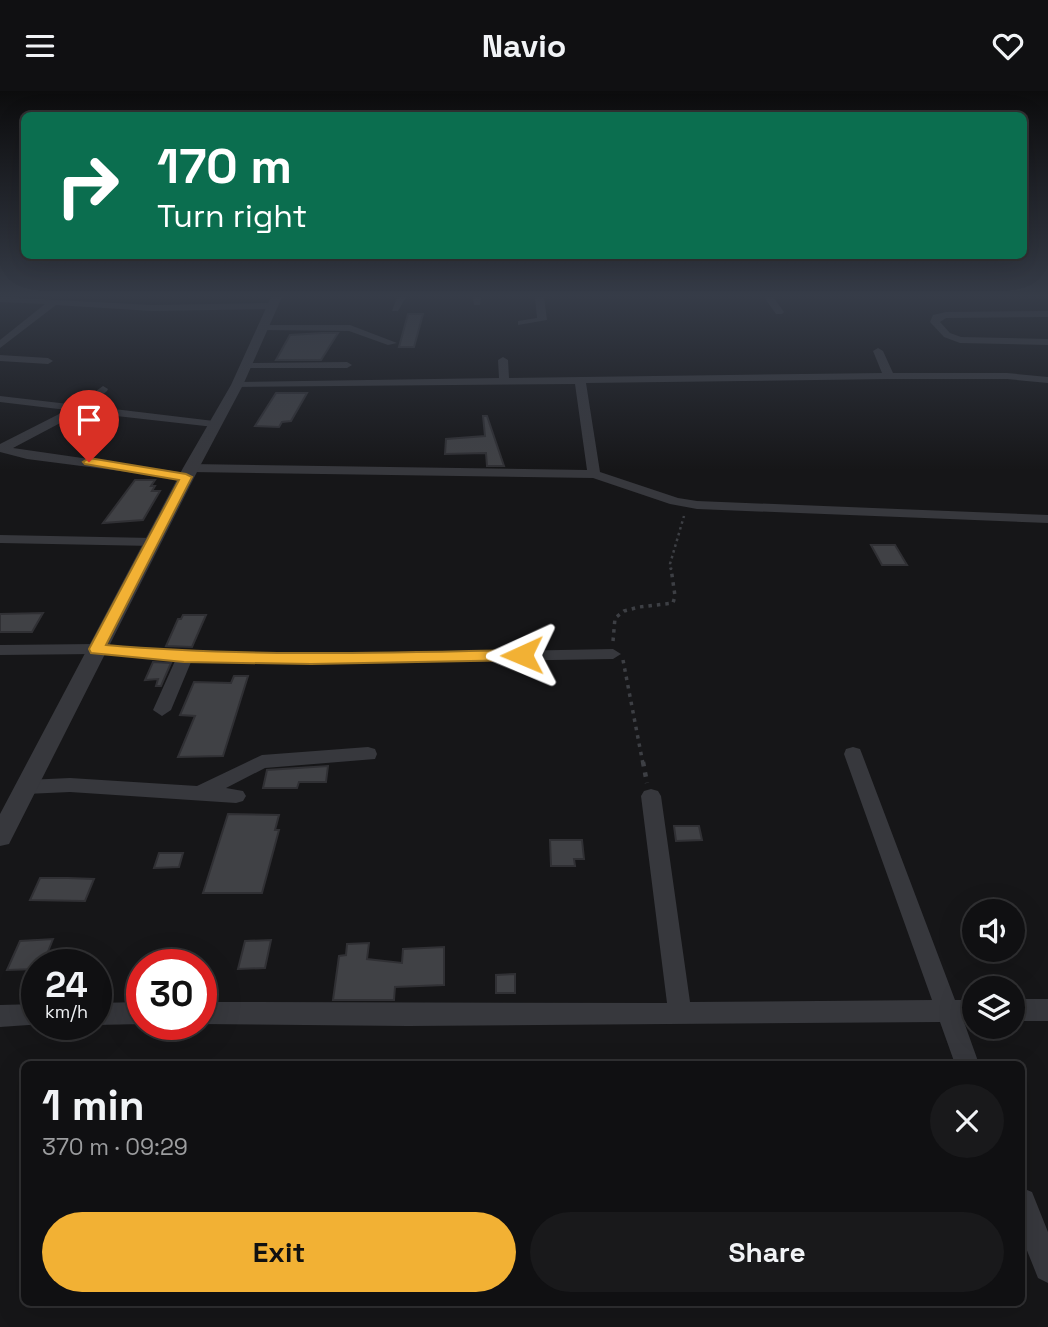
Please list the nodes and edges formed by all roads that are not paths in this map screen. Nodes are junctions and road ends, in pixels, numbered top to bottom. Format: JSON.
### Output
{"nodes":[{"id":1,"x":252,"y":355,"type":"edge"},
{"id":2,"x":880,"y":355,"type":"edge"},
{"id":3,"x":0,"y":358,"type":"edge"},
{"id":4,"x":503,"y":360,"type":"dead end"},
{"id":5,"x":48,"y":361,"type":"dead end"},
{"id":6,"x":347,"y":365,"type":"dead end"},
{"id":7,"x":246,"y":366,"type":"junction"},
{"id":8,"x":890,"y":376,"type":"junction"},
{"id":9,"x":1048,"y":380,"type":"edge"},
{"id":10,"x":504,"y":382,"type":"junction"},
{"id":11,"x":580,"y":382,"type":"junction"},
{"id":12,"x":237,"y":384,"type":"junction"},
{"id":13,"x":103,"y":389,"type":"dead end"},
{"id":14,"x":0,"y":399,"type":"edge"},
{"id":15,"x":78,"y":409,"type":"junction"},
{"id":16,"x":214,"y":424,"type":"junction"},
{"id":17,"x":1,"y":449,"type":"edge"},
{"id":18,"x":188,"y":473,"type":"junction"},
{"id":19,"x":594,"y":474,"type":"junction"},
{"id":20,"x":1048,"y":519,"type":"edge"},
{"id":21,"x":0,"y":539,"type":"edge"},
{"id":22,"x":153,"y":542,"type":"junction"},
{"id":23,"x":96,"y":649,"type":"junction"},
{"id":24,"x":0,"y":650,"type":"edge"},
{"id":25,"x":613,"y":655,"type":"road end"},
{"id":26,"x":184,"y":657,"type":"junction"},
{"id":27,"x":162,"y":710,"type":"dead end"},
{"id":28,"x":368,"y":754,"type":"dead end"},
{"id":29,"x":853,"y":754,"type":"dead end"},
{"id":30,"x":26,"y":787,"type":"junction"},
{"id":31,"x":200,"y":793,"type":"junction"},
{"id":32,"x":236,"y":796,"type":"dead end"},
{"id":33,"x":651,"y":796,"type":"road end"},
{"id":34,"x":0,"y":837,"type":"edge"},
{"id":35,"x":1025,"y":1010,"type":"edge"},
{"id":36,"x":1048,"y":1010,"type":"edge"},
{"id":37,"x":946,"y":1011,"type":"junction"},
{"id":38,"x":962,"y":1011,"type":"edge"},
{"id":39,"x":217,"y":1013,"type":"edge"},
{"id":40,"x":680,"y":1013,"type":"junction"},
{"id":41,"x":21,"y":1015,"type":"edge"},
{"id":42,"x":0,"y":1016,"type":"edge"},
{"id":43,"x":966,"y":1061,"type":"edge"},
{"id":44,"x":1025,"y":1210,"type":"edge"},
{"id":45,"x":1048,"y":1268,"type":"edge"}],
"edges":[{"from":1,"to":7,"type":"street"},
{"from":2,"to":8,"type":"street"},
{"from":3,"to":5,"type":"street"},
{"from":4,"to":10,"type":"street"},
{"from":6,"to":7,"type":"street"},
{"from":7,"to":12,"type":"street"},
{"from":8,"to":9,"type":"street"},
{"from":8,"to":11,"type":"street"},
{"from":10,"to":11,"type":"street"},
{"from":10,"to":12,"type":"street"},
{"from":11,"to":19,"type":"street"},
{"from":12,"to":16,"type":"street"},
{"from":13,"to":15,"type":"street"},
{"from":14,"to":15,"type":"street"},
{"from":15,"to":16,"type":"street"},
{"from":15,"to":17,"type":"street"},
{"from":16,"to":18,"type":"street"},
{"from":17,"to":18,"type":"street"},
{"from":18,"to":19,"type":"street"},
{"from":18,"to":22,"type":"street"},
{"from":19,"to":20,"type":"street"},
{"from":21,"to":22,"type":"street"},
{"from":22,"to":23,"type":"street"},
{"from":23,"to":24,"type":"street"},
{"from":23,"to":26,"type":"street"},
{"from":23,"to":30,"type":"street"},
{"from":25,"to":26,"type":"street"},
{"from":26,"to":27,"type":"street"},
{"from":28,"to":31,"type":"street"},
{"from":29,"to":37,"type":"street"},
{"from":30,"to":31,"type":"street"},
{"from":30,"to":34,"type":"street"},
{"from":31,"to":32,"type":"street"},
{"from":33,"to":40,"type":"street"},
{"from":35,"to":36,"type":"street"},
{"from":37,"to":38,"type":"street"},
{"from":37,"to":40,"type":"street"},
{"from":37,"to":43,"type":"street"},
{"from":39,"to":40,"type":"street"},
{"from":41,"to":42,"type":"street"},
{"from":44,"to":45,"type":"street"}]}
